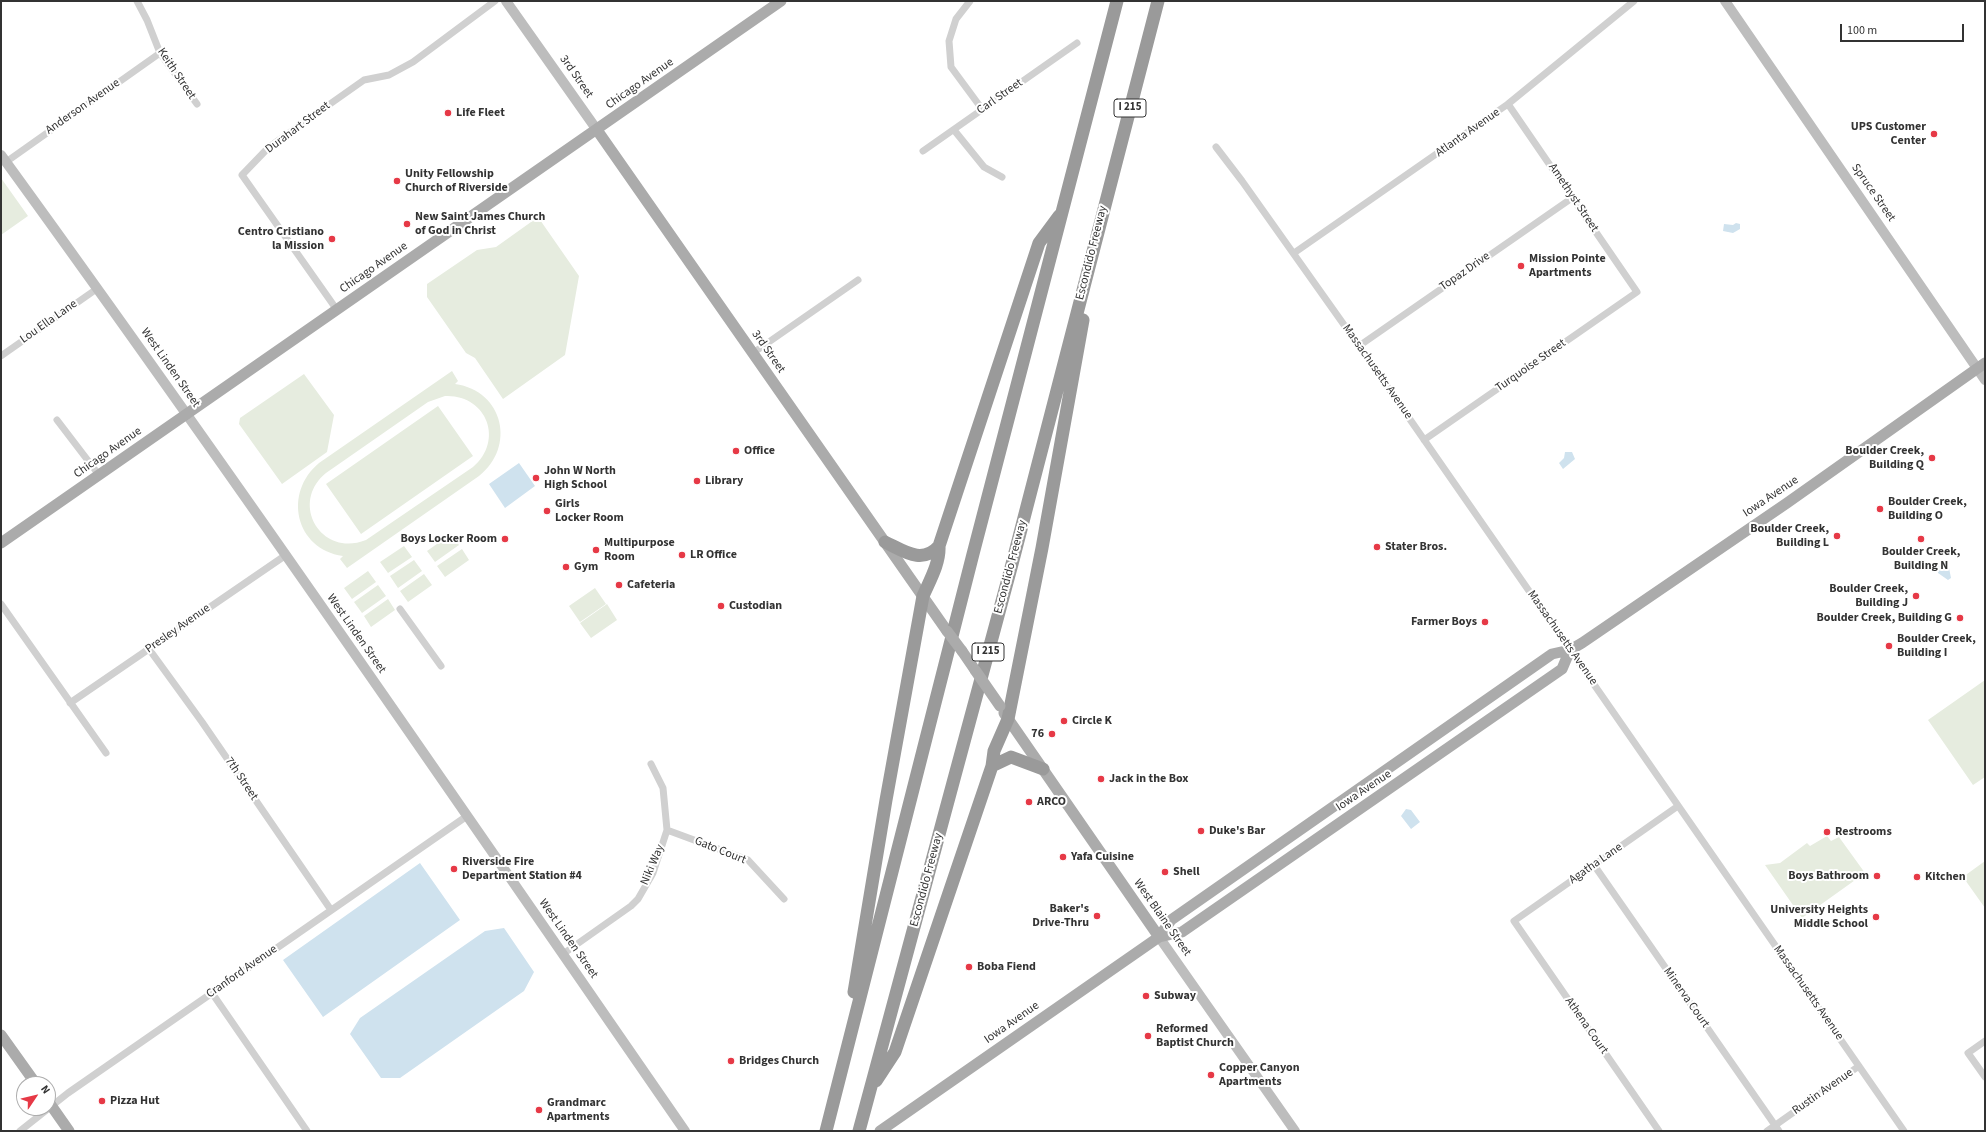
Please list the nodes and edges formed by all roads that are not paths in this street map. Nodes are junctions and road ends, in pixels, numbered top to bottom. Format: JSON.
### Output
{"nodes":[{"id":1,"x":136,"y":1,"type":"edge"},
{"id":2,"x":495,"y":1,"type":"edge"},
{"id":3,"x":506,"y":1,"type":"edge"},
{"id":4,"x":781,"y":1,"type":"edge"},
{"id":5,"x":970,"y":1,"type":"edge"},
{"id":6,"x":1117,"y":1,"type":"edge"},
{"id":7,"x":1158,"y":1,"type":"edge"},
{"id":8,"x":1634,"y":1,"type":"edge"},
{"id":9,"x":1725,"y":1,"type":"edge"},
{"id":10,"x":1077,"y":43,"type":"dead end"},
{"id":11,"x":160,"y":53,"type":"junction"},
{"id":12,"x":197,"y":104,"type":"dead end"},
{"id":13,"x":1508,"y":104,"type":"junction"},
{"id":14,"x":982,"y":109,"type":"junction"},
{"id":15,"x":597,"y":130,"type":"junction"},
{"id":16,"x":954,"y":130,"type":"junction"},
{"id":17,"x":1216,"y":148,"type":"dead end"},
{"id":18,"x":923,"y":151,"type":"dead end"},
{"id":19,"x":4,"y":158,"type":"edge"},
{"id":20,"x":1002,"y":177,"type":"dead end"},
{"id":21,"x":1572,"y":198,"type":"junction"},
{"id":22,"x":1064,"y":209,"type":"junction"},
{"id":23,"x":1102,"y":214,"type":"junction"},
{"id":24,"x":1294,"y":253,"type":"junction"},
{"id":25,"x":858,"y":280,"type":"dead end"},
{"id":26,"x":98,"y":288,"type":"junction"},
{"id":27,"x":1637,"y":292,"type":"joint"},
{"id":28,"x":337,"y":310,"type":"junction"},
{"id":29,"x":1358,"y":346,"type":"junction"},
{"id":30,"x":753,"y":353,"type":"junction"},
{"id":31,"x":1,"y":356,"type":"edge"},
{"id":32,"x":1981,"y":366,"type":"edge"},
{"id":33,"x":1985,"y":380,"type":"edge"},
{"id":34,"x":187,"y":415,"type":"junction"},
{"id":35,"x":57,"y":420,"type":"dead end"},
{"id":36,"x":1424,"y":440,"type":"junction"},
{"id":37,"x":100,"y":475,"type":"junction"},
{"id":38,"x":885,"y":542,"type":"junction"},
{"id":39,"x":1,"y":543,"type":"edge"},
{"id":40,"x":939,"y":546,"type":"junction"},
{"id":41,"x":286,"y":556,"type":"junction"},
{"id":42,"x":927,"y":601,"type":"junction"},
{"id":43,"x":1,"y":604,"type":"edge"},
{"id":44,"x":400,"y":608,"type":"dead end"},
{"id":45,"x":149,"y":650,"type":"junction"},
{"id":46,"x":1570,"y":650,"type":"junction"},
{"id":47,"x":441,"y":666,"type":"dead end"},
{"id":48,"x":70,"y":703,"type":"junction"},
{"id":49,"x":1008,"y":719,"type":"junction"},
{"id":50,"x":106,"y":753,"type":"dead end"},
{"id":51,"x":651,"y":764,"type":"dead end"},
{"id":52,"x":992,"y":766,"type":"junction"},
{"id":53,"x":1044,"y":770,"type":"junction"},
{"id":54,"x":1678,"y":806,"type":"junction"},
{"id":55,"x":467,"y":816,"type":"junction"},
{"id":56,"x":667,"y":830,"type":"junction"},
{"id":57,"x":1594,"y":865,"type":"junction"},
{"id":58,"x":784,"y":898,"type":"dead end"},
{"id":59,"x":331,"y":910,"type":"junction"},
{"id":60,"x":1514,"y":921,"type":"joint"},
{"id":61,"x":1159,"y":937,"type":"junction"},
{"id":62,"x":563,"y":954,"type":"junction"},
{"id":63,"x":212,"y":993,"type":"junction"},
{"id":64,"x":1,"y":1035,"type":"edge"},
{"id":65,"x":1985,"y":1042,"type":"edge"},
{"id":66,"x":1859,"y":1066,"type":"junction"},
{"id":67,"x":30,"y":1076,"type":"edge"},
{"id":68,"x":1985,"y":1077,"type":"edge"},
{"id":69,"x":839,"y":1078,"type":"junction"},
{"id":70,"x":870,"y":1090,"type":"junction"},
{"id":71,"x":56,"y":1100,"type":"edge"},
{"id":72,"x":56,"y":1113,"type":"edge"},
{"id":73,"x":37,"y":1116,"type":"edge"},
{"id":74,"x":1777,"y":1128,"type":"edge"},
{"id":75,"x":20,"y":1131,"type":"edge"},
{"id":76,"x":69,"y":1131,"type":"edge"},
{"id":77,"x":307,"y":1131,"type":"edge"},
{"id":78,"x":685,"y":1131,"type":"edge"},
{"id":79,"x":826,"y":1131,"type":"edge"},
{"id":80,"x":859,"y":1131,"type":"edge"},
{"id":81,"x":880,"y":1131,"type":"edge"},
{"id":82,"x":1295,"y":1131,"type":"edge"},
{"id":83,"x":1659,"y":1131,"type":"edge"},
{"id":84,"x":1767,"y":1131,"type":"edge"},
{"id":85,"x":1904,"y":1131,"type":"edge"}],
"edges":[{"from":1,"to":11,"type":"street","name":"Keith Street"},
{"from":2,"to":28,"type":"street","name":"Durahart Street"},
{"from":3,"to":15,"type":"main road","name":"3rd Street"},
{"from":4,"to":15,"type":"main road","name":"Chicago Avenue"},
{"from":5,"to":14,"type":"street"},
{"from":6,"to":22,"type":"highway"},
{"from":7,"to":23,"type":"highway","name":"Escondido Freeway","number":"I 215"},
{"from":8,"to":13,"type":"street","name":"Atlanta Avenue"},
{"from":9,"to":32,"type":"main road","name":"Spruce Street"},
{"from":10,"to":14,"type":"street","name":"Carl Street"},
{"from":11,"to":12,"type":"street","name":"Keith Street"},
{"from":11,"to":19,"type":"street","name":"Anderson Avenue"},
{"from":13,"to":21,"type":"street","name":"Amethyst Street"},
{"from":13,"to":24,"type":"street","name":"Atlanta Avenue"},
{"from":14,"to":16,"type":"street","name":"Carl Street"},
{"from":15,"to":28,"type":"main road","name":"Chicago Avenue"},
{"from":15,"to":30,"type":"main road","name":"3rd Street"},
{"from":16,"to":18,"type":"street","name":"Carl Street"},
{"from":16,"to":20,"type":"street"},
{"from":17,"to":24,"type":"street","name":"Massachusetts Avenue"},
{"from":19,"to":26,"type":"main road","name":"West Linden Street"},
{"from":21,"to":27,"type":"street","name":"Amethyst Street"},
{"from":21,"to":29,"type":"street","name":"Topaz Drive"},
{"from":22,"to":40,"type":"highway"},
{"from":22,"to":69,"type":"highway"},
{"from":23,"to":49,"type":"highway"},
{"from":23,"to":70,"type":"highway","name":"Escondido Freeway","number":"I 215"},
{"from":24,"to":29,"type":"street","name":"Massachusetts Avenue"},
{"from":25,"to":30,"type":"street"},
{"from":26,"to":31,"type":"street","name":"Lou Ella Lane"},
{"from":26,"to":34,"type":"main road","name":"West Linden Street"},
{"from":27,"to":36,"type":"street","name":"Turquoise Street"},
{"from":28,"to":34,"type":"main road","name":"Chicago Avenue"},
{"from":29,"to":36,"type":"street","name":"Massachusetts Avenue"},
{"from":30,"to":38,"type":"main road","name":"3rd Street"},
{"from":32,"to":33,"type":"main road","name":"Spruce Street"},
{"from":32,"to":46,"type":"main road","name":"Iowa Avenue"},
{"from":34,"to":37,"type":"main road","name":"Chicago Avenue"},
{"from":34,"to":41,"type":"main road","name":"West Linden Street"},
{"from":35,"to":37,"type":"street"},
{"from":36,"to":46,"type":"street","name":"Massachusetts Avenue"},
{"from":37,"to":39,"type":"main road","name":"Chicago Avenue"},
{"from":38,"to":40,"type":"highway"},
{"from":38,"to":42,"type":"main road","name":"3rd Street"},
{"from":40,"to":42,"type":"highway"},
{"from":41,"to":45,"type":"street","name":"Presley Avenue"},
{"from":41,"to":55,"type":"main road","name":"West Linden Street"},
{"from":42,"to":49,"type":"main road","name":"3rd Street","bridge":true},
{"from":42,"to":69,"type":"highway"},
{"from":43,"to":48,"type":"street"},
{"from":44,"to":47,"type":"street"},
{"from":45,"to":48,"type":"street","name":"Presley Avenue"},
{"from":45,"to":59,"type":"street","name":"7th Street"},
{"from":46,"to":54,"type":"street","name":"Massachusetts Avenue"},
{"from":46,"to":61,"type":"main road","name":"Iowa Avenue"},
{"from":46,"to":61,"type":"main road","name":"Iowa Avenue"},
{"from":48,"to":50,"type":"street"},
{"from":49,"to":52,"type":"highway"},
{"from":49,"to":53,"type":"main road","name":"West Blaine Street"},
{"from":51,"to":56,"type":"street","name":"Niki Way"},
{"from":52,"to":53,"type":"highway"},
{"from":52,"to":70,"type":"highway"},
{"from":53,"to":61,"type":"main road","name":"West Blaine Street"},
{"from":54,"to":57,"type":"street","name":"Agatha Lane"},
{"from":54,"to":66,"type":"street","name":"Massachusetts Avenue"},
{"from":55,"to":59,"type":"street","name":"Cranford Avenue"},
{"from":55,"to":62,"type":"main road","name":"West Linden Street"},
{"from":56,"to":58,"type":"street","name":"Gato Court"},
{"from":56,"to":62,"type":"street","name":"Niki Way"},
{"from":57,"to":60,"type":"street","name":"Agatha Lane"},
{"from":57,"to":74,"type":"street","name":"Minerva Court"},
{"from":59,"to":63,"type":"street","name":"Cranford Avenue"},
{"from":60,"to":83,"type":"street","name":"Athena Court"},
{"from":61,"to":81,"type":"main road","name":"Iowa Avenue"},
{"from":61,"to":82,"type":"main road","name":"West Blaine Street"},
{"from":62,"to":78,"type":"main road","name":"West Linden Street"},
{"from":63,"to":71,"type":"street","name":"Cranford Avenue"},
{"from":63,"to":77,"type":"street"},
{"from":64,"to":67,"type":"main road"},
{"from":65,"to":68,"type":"street"},
{"from":66,"to":74,"type":"street","name":"Rustin Avenue"},
{"from":66,"to":85,"type":"street","name":"Massachusetts Avenue"},
{"from":69,"to":79,"type":"highway"},
{"from":70,"to":80,"type":"highway","name":"Escondido Freeway","number":"I 215"},
{"from":72,"to":76,"type":"main road"},
{"from":73,"to":75,"type":"street","name":"Cranford Avenue"},
{"from":74,"to":84,"type":"street","name":"Rustin Avenue"}]}
